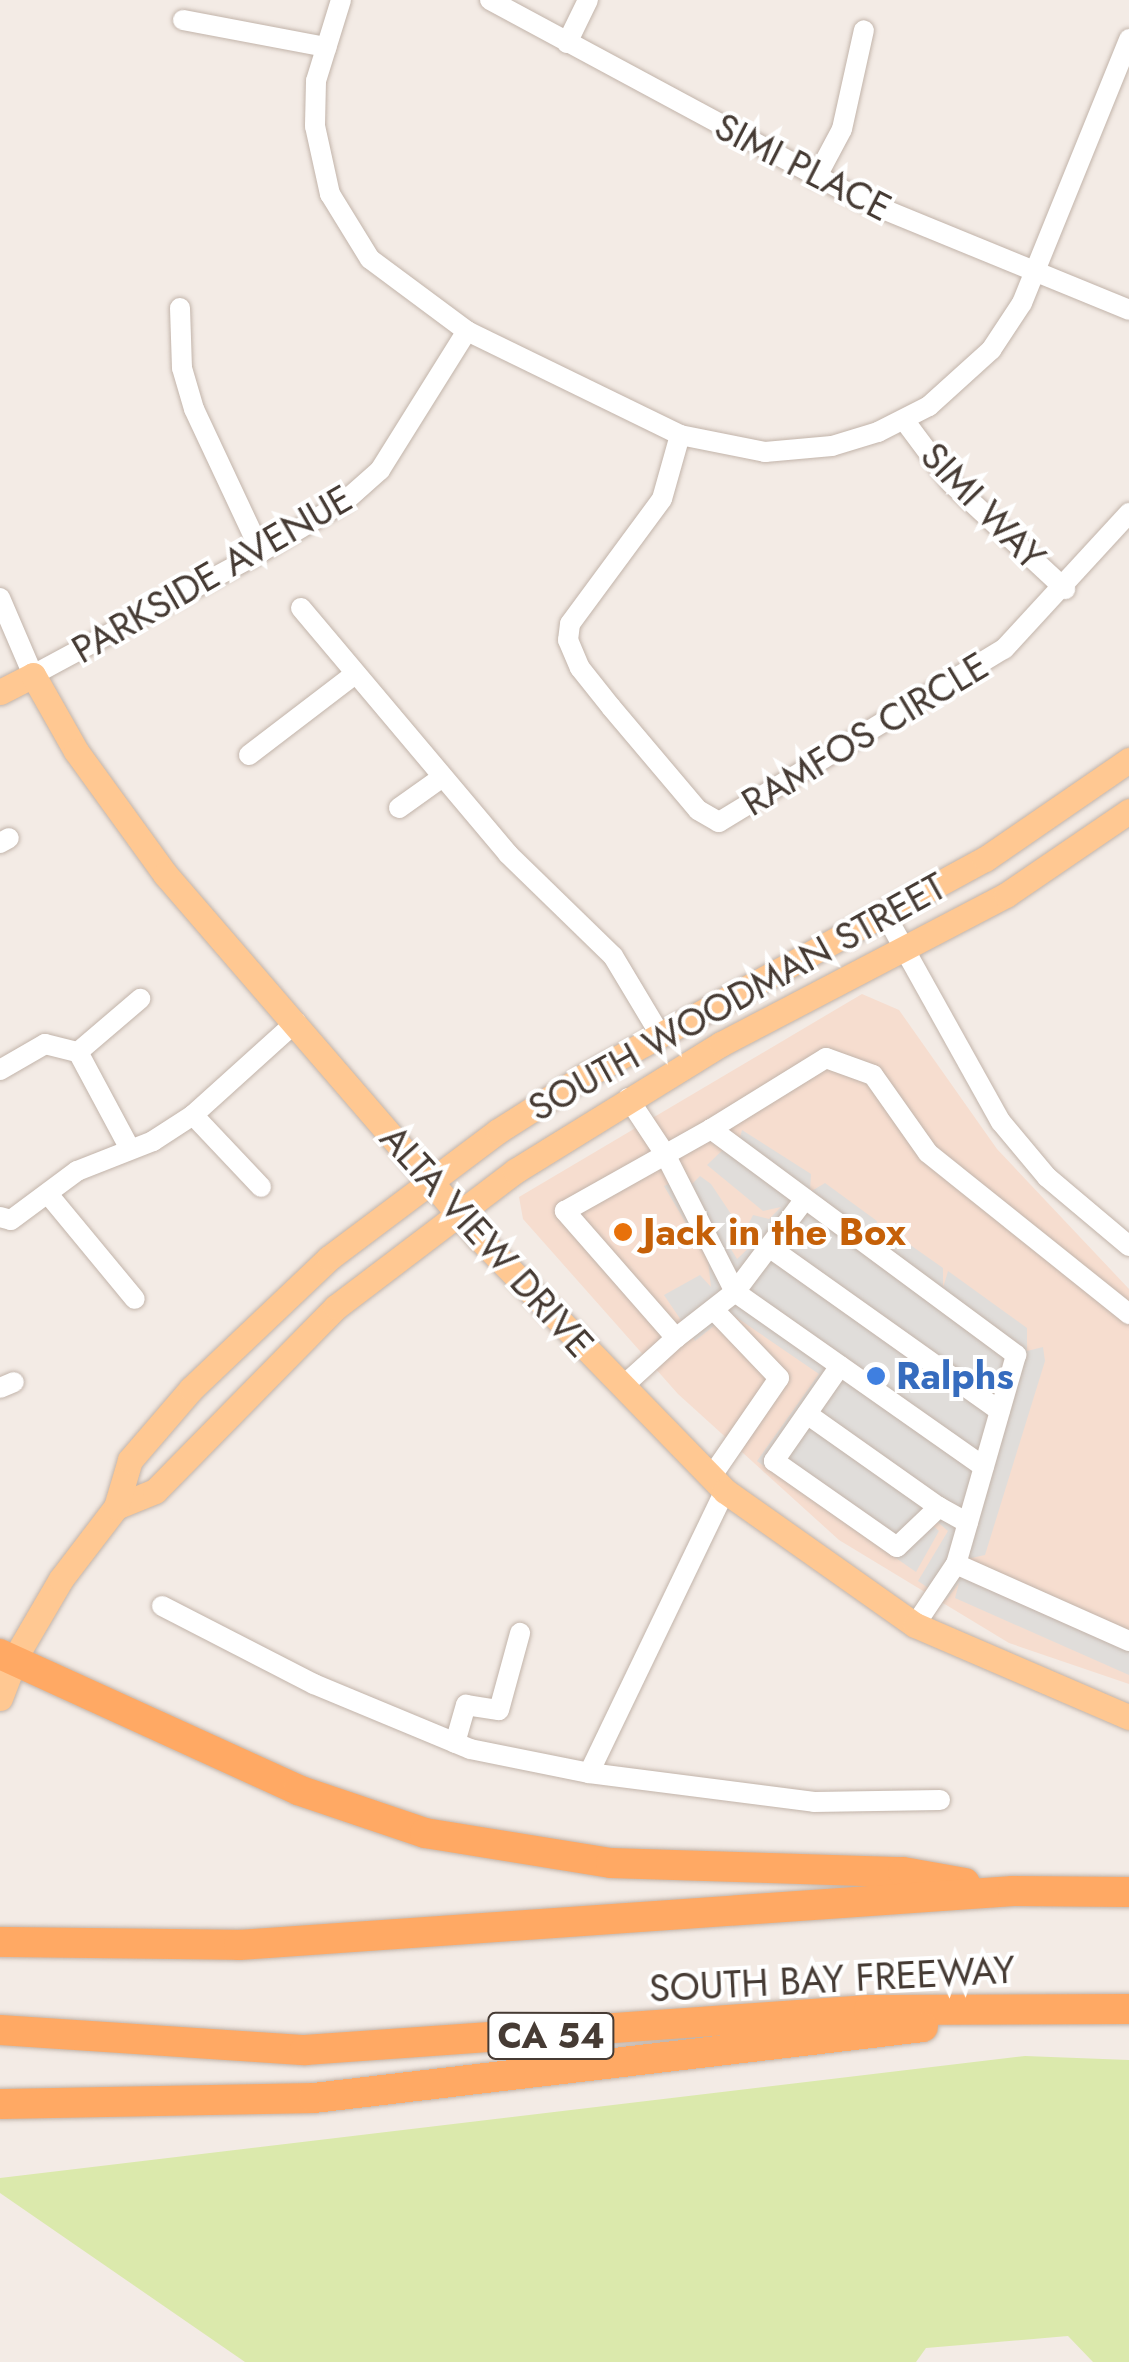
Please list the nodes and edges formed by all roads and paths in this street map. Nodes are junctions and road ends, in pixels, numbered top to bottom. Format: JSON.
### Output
{"nodes":[{"id":1,"x":341,"y":0,"type":"edge"},
{"id":2,"x":490,"y":0,"type":"edge"},
{"id":3,"x":588,"y":0,"type":"edge"},
{"id":4,"x":183,"y":20,"type":"dead end"},
{"id":5,"x":864,"y":30,"type":"dead end"},
{"id":6,"x":1129,"y":40,"type":"edge"},
{"id":7,"x":567,"y":44,"type":"junction"},
{"id":8,"x":326,"y":48,"type":"junction"},
{"id":9,"x":816,"y":178,"type":"junction"},
{"id":10,"x":1035,"y":272,"type":"junction"},
{"id":11,"x":180,"y":308,"type":"dead end"},
{"id":12,"x":1129,"y":310,"type":"edge"},
{"id":13,"x":467,"y":330,"type":"junction"},
{"id":14,"x":904,"y":420,"type":"junction"},
{"id":15,"x":680,"y":435,"type":"junction"},
{"id":16,"x":1129,"y":513,"type":"edge"},
{"id":17,"x":261,"y":552,"type":"junction"},
{"id":18,"x":1065,"y":589,"type":"junction"},
{"id":19,"x":0,"y":598,"type":"edge"},
{"id":20,"x":301,"y":608,"type":"dead end"},
{"id":21,"x":355,"y":674,"type":"junction"},
{"id":22,"x":33,"y":675,"type":"junction"},
{"id":23,"x":0,"y":692,"type":"edge"},
{"id":24,"x":250,"y":755,"type":"dead end"},
{"id":25,"x":1129,"y":760,"type":"edge"},
{"id":26,"x":441,"y":778,"type":"junction"},
{"id":27,"x":400,"y":808,"type":"dead end"},
{"id":28,"x":1129,"y":811,"type":"edge"},
{"id":29,"x":886,"y":914,"type":"junction"},
{"id":30,"x":903,"y":950,"type":"junction"},
{"id":31,"x":140,"y":999,"type":"dead end"},
{"id":32,"x":296,"y":1022,"type":"junction"},
{"id":33,"x":658,"y":1033,"type":"junction"},
{"id":34,"x":78,"y":1052,"type":"junction"},
{"id":35,"x":0,"y":1070,"type":"edge"},
{"id":36,"x":628,"y":1098,"type":"junction"},
{"id":37,"x":193,"y":1115,"type":"junction"},
{"id":38,"x":711,"y":1128,"type":"junction"},
{"id":39,"x":130,"y":1149,"type":"junction"},
{"id":40,"x":666,"y":1154,"type":"junction"},
{"id":41,"x":429,"y":1180,"type":"junction"},
{"id":42,"x":260,"y":1186,"type":"dead end"},
{"id":43,"x":48,"y":1194,"type":"junction"},
{"id":44,"x":805,"y":1198,"type":"junction"},
{"id":45,"x":456,"y":1212,"type":"junction"},
{"id":46,"x":0,"y":1217,"type":"edge"},
{"id":47,"x":1129,"y":1246,"type":"edge"},
{"id":48,"x":769,"y":1247,"type":"junction"},
{"id":49,"x":735,"y":1292,"type":"junction"},
{"id":50,"x":136,"y":1298,"type":"dead end"},
{"id":51,"x":713,"y":1310,"type":"junction"},
{"id":52,"x":1129,"y":1314,"type":"edge"},
{"id":53,"x":676,"y":1338,"type":"junction"},
{"id":54,"x":840,"y":1366,"type":"junction"},
{"id":55,"x":622,"y":1388,"type":"junction"},
{"id":56,"x":1000,"y":1411,"type":"junction"},
{"id":57,"x":806,"y":1414,"type":"junction"},
{"id":58,"x":984,"y":1467,"type":"junction"},
{"id":59,"x":718,"y":1484,"type":"junction"},
{"id":60,"x":939,"y":1507,"type":"junction"},
{"id":61,"x":116,"y":1508,"type":"junction"},
{"id":62,"x":968,"y":1523,"type":"junction"},
{"id":63,"x":956,"y":1564,"type":"junction"},
{"id":64,"x":162,"y":1606,"type":"dead end"},
{"id":65,"x":915,"y":1625,"type":"junction"},
{"id":66,"x":520,"y":1633,"type":"dead end"},
{"id":67,"x":1129,"y":1641,"type":"edge"},
{"id":68,"x":8,"y":1655,"type":"edge"},
{"id":69,"x":0,"y":1698,"type":"edge"},
{"id":70,"x":1129,"y":1717,"type":"edge"},
{"id":71,"x":455,"y":1743,"type":"junction"},
{"id":72,"x":589,"y":1773,"type":"junction"},
{"id":73,"x":940,"y":1800,"type":"dead end"},
{"id":74,"x":1012,"y":1891,"type":"junction"},
{"id":75,"x":1129,"y":1892,"type":"edge"},
{"id":76,"x":0,"y":1942,"type":"edge"},
{"id":77,"x":1116,"y":2009,"type":"edge"},
{"id":78,"x":0,"y":2030,"type":"edge"},
{"id":79,"x":0,"y":2104,"type":"edge"}],
"edges":[{"from":1,"to":8,"type":"street"},
{"from":2,"to":7,"type":"street","name":"SIMI PLACE"},
{"from":3,"to":7,"type":"street"},
{"from":4,"to":8,"type":"street"},
{"from":5,"to":9,"type":"street"},
{"from":6,"to":10,"type":"street"},
{"from":7,"to":9,"type":"street","name":"SIMI PLACE"},
{"from":8,"to":13,"type":"street"},
{"from":9,"to":10,"type":"street","name":"SIMI PLACE"},
{"from":10,"to":12,"type":"street","name":"SIMI PLACE"},
{"from":10,"to":14,"type":"street"},
{"from":11,"to":17,"type":"street"},
{"from":13,"to":15,"type":"street"},
{"from":13,"to":17,"type":"street","name":"PARKSIDE AVENUE"},
{"from":14,"to":15,"type":"street"},
{"from":14,"to":18,"type":"street","name":"SIMI WAY"},
{"from":15,"to":18,"type":"street","name":"RAMFOS CIRCLE"},
{"from":16,"to":18,"type":"street","name":"RAMFOS CIRCLE"},
{"from":17,"to":22,"type":"street","name":"PARKSIDE AVENUE"},
{"from":19,"to":22,"type":"street","name":"ALTA VIEW DRIVE"},
{"from":20,"to":21,"type":"street"},
{"from":21,"to":24,"type":"street"},
{"from":21,"to":26,"type":"street"},
{"from":22,"to":23,"type":"main road","name":"PARKSIDE AVENUE"},
{"from":22,"to":32,"type":"main road","name":"ALTA VIEW DRIVE"},
{"from":25,"to":29,"type":"main road","name":"SOUTH WOODMAN STREET"},
{"from":26,"to":27,"type":"street"},
{"from":26,"to":33,"type":"street"},
{"from":28,"to":30,"type":"main road","name":"SOUTH WOODMAN STREET"},
{"from":29,"to":30,"type":"street"},
{"from":29,"to":33,"type":"main road","name":"SOUTH WOODMAN STREET"},
{"from":30,"to":36,"type":"main road","name":"SOUTH WOODMAN STREET"},
{"from":30,"to":47,"type":"street"},
{"from":31,"to":34,"type":"street"},
{"from":32,"to":37,"type":"street"},
{"from":32,"to":41,"type":"main road","name":"ALTA VIEW DRIVE"},
{"from":33,"to":41,"type":"main road","name":"SOUTH WOODMAN STREET"},
{"from":34,"to":35,"type":"street"},
{"from":34,"to":39,"type":"street"},
{"from":36,"to":40,"type":"street"},
{"from":36,"to":45,"type":"main road","name":"SOUTH WOODMAN STREET"},
{"from":37,"to":39,"type":"street"},
{"from":37,"to":42,"type":"street"},
{"from":38,"to":40,"type":"street"},
{"from":38,"to":44,"type":"street"},
{"from":38,"to":52,"type":"street"},
{"from":39,"to":43,"type":"street"},
{"from":40,"to":49,"type":"street"},
{"from":40,"to":53,"type":"street"},
{"from":41,"to":45,"type":"main road","name":"ALTA VIEW DRIVE"},
{"from":41,"to":61,"type":"main road","name":"SOUTH WOODMAN STREET"},
{"from":43,"to":46,"type":"street"},
{"from":43,"to":50,"type":"street"},
{"from":44,"to":48,"type":"street"},
{"from":44,"to":56,"type":"street"},
{"from":45,"to":55,"type":"main road","name":"ALTA VIEW DRIVE"},
{"from":45,"to":61,"type":"main road","name":"SOUTH WOODMAN STREET"},
{"from":48,"to":49,"type":"street"},
{"from":48,"to":56,"type":"street"},
{"from":49,"to":51,"type":"street"},
{"from":49,"to":54,"type":"street"},
{"from":51,"to":53,"type":"street"},
{"from":51,"to":59,"type":"street"},
{"from":53,"to":55,"type":"street"},
{"from":54,"to":57,"type":"street"},
{"from":54,"to":58,"type":"street"},
{"from":55,"to":59,"type":"main road","name":"ALTA VIEW DRIVE"},
{"from":56,"to":58,"type":"street"},
{"from":57,"to":60,"type":"street"},
{"from":57,"to":60,"type":"street"},
{"from":58,"to":62,"type":"street"},
{"from":59,"to":65,"type":"main road","name":"ALTA VIEW DRIVE"},
{"from":59,"to":72,"type":"street"},
{"from":60,"to":62,"type":"street"},
{"from":61,"to":68,"type":"main road","name":"SOUTH WOODMAN STREET"},
{"from":62,"to":63,"type":"street"},
{"from":63,"to":65,"type":"street"},
{"from":63,"to":67,"type":"street"},
{"from":64,"to":71,"type":"street"},
{"from":65,"to":70,"type":"main road","name":"ALTA VIEW DRIVE"},
{"from":66,"to":71,"type":"street"},
{"from":68,"to":69,"type":"main road","name":"SOUTH WOODMAN STREET"},
{"from":68,"to":74,"type":"highway"},
{"from":71,"to":72,"type":"street"},
{"from":72,"to":73,"type":"street"},
{"from":74,"to":75,"type":"highway","name":"SOUTH BAY FREEWAY"},
{"from":74,"to":76,"type":"highway","name":"SOUTH BAY FREEWAY"},
{"from":77,"to":78,"type":"highway","name":"SOUTH BAY FREEWAY","number":"CA 54"},
{"from":77,"to":79,"type":"highway"}]}
